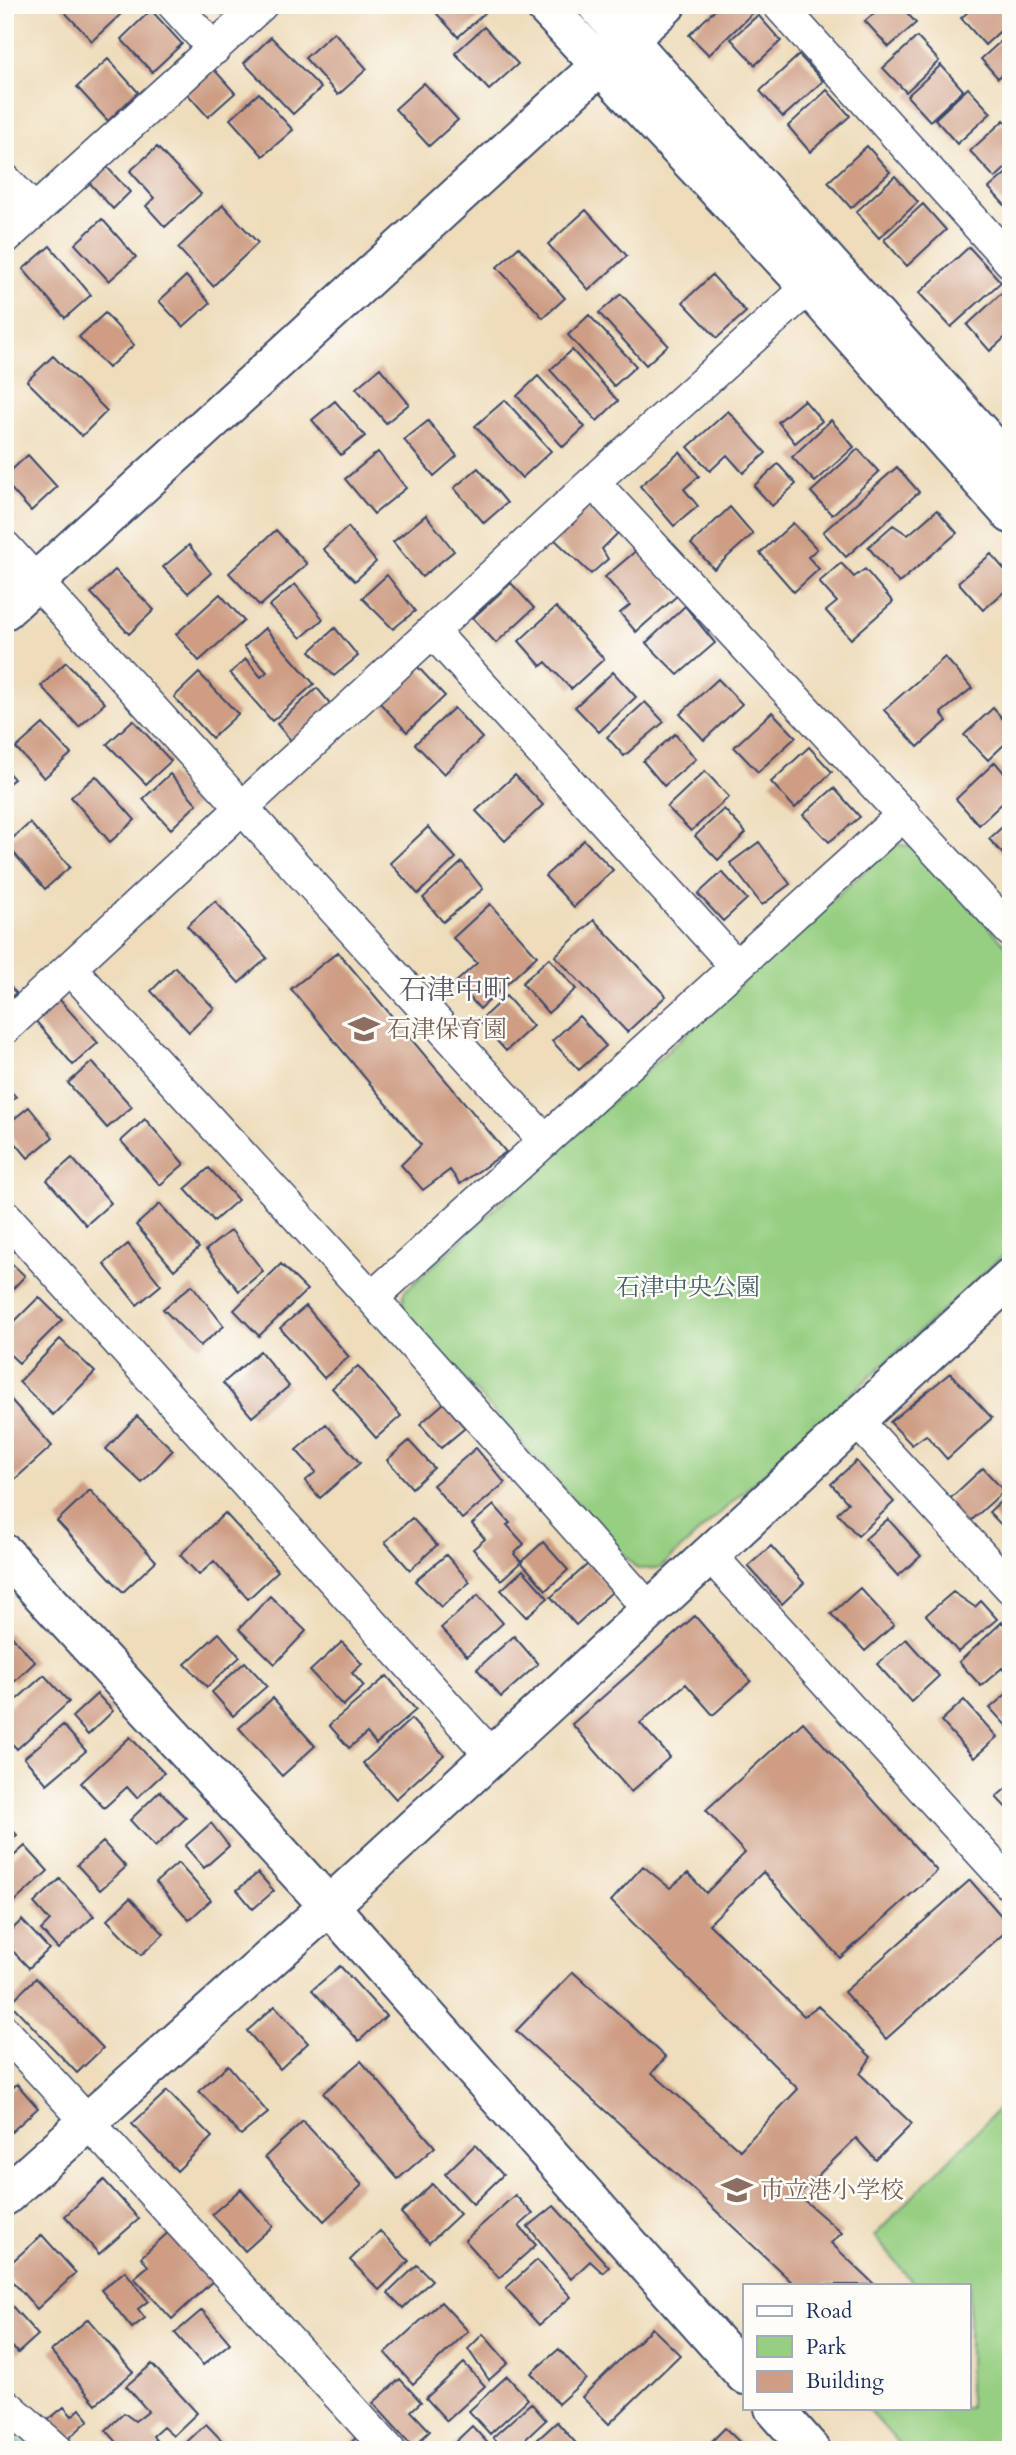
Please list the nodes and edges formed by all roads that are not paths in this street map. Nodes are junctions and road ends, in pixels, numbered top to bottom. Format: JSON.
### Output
{"nodes":[{"id":1,"x":174,"y":5,"type":"edge"},
{"id":2,"x":261,"y":5,"type":"edge"},
{"id":3,"x":544,"y":5,"type":"edge"},
{"id":4,"x":597,"y":5,"type":"edge"},
{"id":5,"x":666,"y":5,"type":"edge"},
{"id":6,"x":779,"y":5,"type":"edge"},
{"id":7,"x":630,"y":41,"type":"junction"},
{"id":8,"x":214,"y":49,"type":"junction"},
{"id":9,"x":600,"y":68,"type":"junction"},
{"id":10,"x":5,"y":180,"type":"edge"},
{"id":11,"x":34,"y":211,"type":"junction"},
{"id":12,"x":5,"y":238,"type":"edge"},
{"id":13,"x":1011,"y":262,"type":"edge"},
{"id":14,"x":809,"y":288,"type":"junction"},
{"id":15,"x":1011,"y":467,"type":"edge"},
{"id":16,"x":593,"y":482,"type":"junction"},
{"id":17,"x":1011,"y":514,"type":"edge"},
{"id":18,"x":5,"y":547,"type":"edge"},
{"id":19,"x":36,"y":581,"type":"junction"},
{"id":20,"x":5,"y":610,"type":"edge"},
{"id":21,"x":432,"y":631,"type":"junction"},
{"id":22,"x":243,"y":807,"type":"junction"},
{"id":23,"x":904,"y":814,"type":"junction"},
{"id":24,"x":1011,"y":932,"type":"edge"},
{"id":25,"x":736,"y":966,"type":"junction"},
{"id":26,"x":70,"y":968,"type":"junction"},
{"id":27,"x":5,"y":1028,"type":"edge"},
{"id":28,"x":545,"y":1141,"type":"junction"},
{"id":29,"x":5,"y":1216,"type":"edge"},
{"id":30,"x":1011,"y":1277,"type":"edge"},
{"id":31,"x":372,"y":1298,"type":"junction"},
{"id":32,"x":856,"y":1420,"type":"junction"},
{"id":33,"x":5,"y":1554,"type":"edge"},
{"id":34,"x":710,"y":1555,"type":"junction"},
{"id":35,"x":1011,"y":1588,"type":"edge"},
{"id":36,"x":650,"y":1610,"type":"junction"},
{"id":37,"x":492,"y":1756,"type":"junction"},
{"id":38,"x":1011,"y":1885,"type":"edge"},
{"id":39,"x":329,"y":1906,"type":"junction"},
{"id":40,"x":5,"y":2032,"type":"edge"},
{"id":41,"x":87,"y":2122,"type":"junction"},
{"id":42,"x":5,"y":2196,"type":"edge"},
{"id":43,"x":743,"y":2373,"type":"edge"},
{"id":44,"x":5,"y":2403,"type":"edge"},
{"id":45,"x":776,"y":2410,"type":"edge"},
{"id":46,"x":57,"y":2450,"type":"edge"},
{"id":47,"x":389,"y":2450,"type":"edge"},
{"id":48,"x":811,"y":2450,"type":"edge"}],
"edges":[{"from":1,"to":8,"type":"street"},
{"from":2,"to":8,"type":"street"},
{"from":3,"to":9,"type":"street"},
{"from":4,"to":7,"type":"street"},
{"from":5,"to":7,"type":"street"},
{"from":6,"to":13,"type":"street"},
{"from":7,"to":9,"type":"street"},
{"from":7,"to":15,"type":"street"},
{"from":8,"to":11,"type":"street"},
{"from":9,"to":14,"type":"street"},
{"from":9,"to":19,"type":"street"},
{"from":10,"to":11,"type":"street"},
{"from":11,"to":12,"type":"street"},
{"from":14,"to":16,"type":"street"},
{"from":14,"to":17,"type":"street"},
{"from":16,"to":21,"type":"street"},
{"from":16,"to":23,"type":"street"},
{"from":18,"to":19,"type":"street"},
{"from":19,"to":20,"type":"street"},
{"from":19,"to":22,"type":"street"},
{"from":21,"to":22,"type":"street"},
{"from":21,"to":25,"type":"street"},
{"from":22,"to":26,"type":"street"},
{"from":22,"to":28,"type":"street"},
{"from":23,"to":24,"type":"street"},
{"from":23,"to":25,"type":"street"},
{"from":25,"to":28,"type":"street"},
{"from":26,"to":27,"type":"street"},
{"from":26,"to":31,"type":"street"},
{"from":28,"to":31,"type":"street"},
{"from":29,"to":37,"type":"street"},
{"from":30,"to":32,"type":"street"},
{"from":31,"to":36,"type":"street"},
{"from":32,"to":34,"type":"street"},
{"from":32,"to":35,"type":"street"},
{"from":33,"to":39,"type":"street"},
{"from":34,"to":36,"type":"street"},
{"from":34,"to":38,"type":"street"},
{"from":36,"to":37,"type":"street"},
{"from":37,"to":39,"type":"street"},
{"from":39,"to":41,"type":"street"},
{"from":39,"to":43,"type":"street"},
{"from":40,"to":41,"type":"street"},
{"from":41,"to":42,"type":"street"},
{"from":41,"to":47,"type":"street"},
{"from":44,"to":46,"type":"street"},
{"from":45,"to":48,"type":"street"}]}
